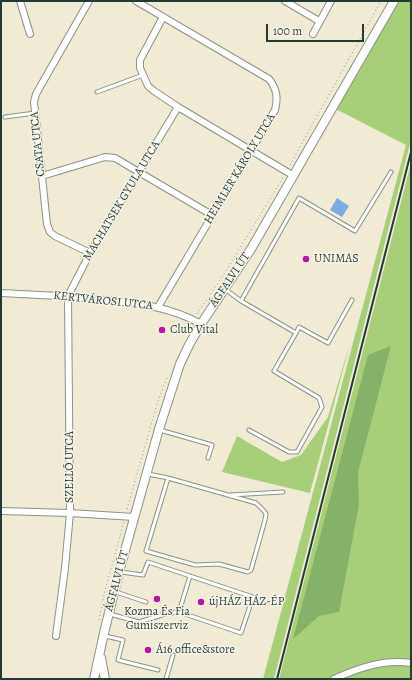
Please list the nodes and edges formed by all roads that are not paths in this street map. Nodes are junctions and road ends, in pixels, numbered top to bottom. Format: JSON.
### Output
{"nodes":[{"id":1,"x":20,"y":1,"type":"edge"},
{"id":2,"x":89,"y":1,"type":"edge"},
{"id":3,"x":136,"y":1,"type":"edge"},
{"id":4,"x":285,"y":1,"type":"edge"},
{"id":5,"x":331,"y":1,"type":"edge"},
{"id":6,"x":394,"y":1,"type":"edge"},
{"id":7,"x":163,"y":17,"type":"junction"},
{"id":8,"x":320,"y":21,"type":"junction"},
{"id":9,"x":30,"y":34,"type":"dead end"},
{"id":10,"x":312,"y":34,"type":"dead end"},
{"id":11,"x":143,"y":75,"type":"junction"},
{"id":12,"x":97,"y":92,"type":"dead end"},
{"id":13,"x":178,"y":106,"type":"junction"},
{"id":14,"x":35,"y":113,"type":"junction"},
{"id":15,"x":5,"y":117,"type":"dead end"},
{"id":16,"x":252,"y":150,"type":"junction"},
{"id":17,"x":140,"y":172,"type":"junction"},
{"id":18,"x":391,"y":172,"type":"dead end"},
{"id":19,"x":290,"y":173,"type":"junction"},
{"id":20,"x":42,"y":176,"type":"junction"},
{"id":21,"x":212,"y":215,"type":"junction"},
{"id":22,"x":90,"y":254,"type":"junction"},
{"id":23,"x":225,"y":289,"type":"junction"},
{"id":24,"x":1,"y":293,"type":"edge"},
{"id":25,"x":68,"y":296,"type":"junction"},
{"id":26,"x":352,"y":300,"type":"dead end"},
{"id":27,"x":241,"y":301,"type":"junction"},
{"id":28,"x":158,"y":307,"type":"junction"},
{"id":29,"x":201,"y":324,"type":"junction"},
{"id":30,"x":296,"y":333,"type":"junction"},
{"id":31,"x":159,"y":429,"type":"junction"},
{"id":32,"x":249,"y":430,"type":"dead end"},
{"id":33,"x":208,"y":458,"type":"dead end"},
{"id":34,"x":146,"y":473,"type":"junction"},
{"id":35,"x":168,"y":478,"type":"junction"},
{"id":36,"x":283,"y":492,"type":"dead end"},
{"id":37,"x":226,"y":495,"type":"junction"},
{"id":38,"x":1,"y":511,"type":"edge"},
{"id":39,"x":70,"y":512,"type":"junction"},
{"id":40,"x":134,"y":516,"type":"junction"},
{"id":41,"x":119,"y":572,"type":"junction"},
{"id":42,"x":190,"y":576,"type":"junction"},
{"id":43,"x":114,"y":592,"type":"junction"},
{"id":44,"x":146,"y":602,"type":"dead end"},
{"id":45,"x":178,"y":612,"type":"junction"},
{"id":46,"x":109,"y":613,"type":"junction"},
{"id":47,"x":56,"y":636,"type":"dead end"},
{"id":48,"x":103,"y":636,"type":"junction"},
{"id":49,"x":100,"y":651,"type":"junction"},
{"id":50,"x":173,"y":655,"type":"dead end"},
{"id":51,"x":411,"y":663,"type":"edge"},
{"id":52,"x":158,"y":670,"type":"dead end"},
{"id":53,"x":94,"y":679,"type":"edge"},
{"id":54,"x":105,"y":679,"type":"edge"},
{"id":55,"x":166,"y":679,"type":"edge"},
{"id":56,"x":334,"y":679,"type":"edge"}],
"edges":[{"from":1,"to":9,"type":"street"},
{"from":2,"to":14,"type":"street","name":"CSATA UTCA"},
{"from":3,"to":7,"type":"street","name":"HEIMLER KÁROLY UTCA"},
{"from":4,"to":8,"type":"street"},
{"from":5,"to":8,"type":"street"},
{"from":6,"to":19,"type":"street","name":"ÁGFALVI ÚT"},
{"from":7,"to":11,"type":"street"},
{"from":7,"to":16,"type":"street","name":"HEIMLER KÁROLY UTCA"},
{"from":8,"to":10,"type":"street"},
{"from":11,"to":12,"type":"lane"},
{"from":11,"to":13,"type":"street"},
{"from":13,"to":16,"type":"street"},
{"from":13,"to":17,"type":"street","name":"MACHATSEK GYULA UTCA"},
{"from":14,"to":15,"type":"lane"},
{"from":14,"to":20,"type":"street","name":"CSATA UTCA"},
{"from":16,"to":19,"type":"street"},
{"from":16,"to":21,"type":"street","name":"HEIMLER KÁROLY UTCA"},
{"from":17,"to":20,"type":"street"},
{"from":17,"to":21,"type":"street"},
{"from":17,"to":22,"type":"street","name":"MACHATSEK GYULA UTCA"},
{"from":18,"to":27,"type":"lane"},
{"from":19,"to":23,"type":"street","name":"ÁGFALVI ÚT"},
{"from":20,"to":22,"type":"street","name":"CSATA UTCA"},
{"from":21,"to":28,"type":"street","name":"HEIMLER KÁROLY UTCA"},
{"from":22,"to":25,"type":"street","name":"MACHATSEK GYULA UTCA"},
{"from":23,"to":27,"type":"lane"},
{"from":23,"to":29,"type":"street","name":"ÁGFALVI ÚT"},
{"from":24,"to":25,"type":"street","name":"KERTVÁROSI UTCA"},
{"from":25,"to":28,"type":"street","name":"KERTVÁROSI UTCA"},
{"from":25,"to":39,"type":"street","name":"SZELLŐ UTCA"},
{"from":26,"to":30,"type":"lane"},
{"from":27,"to":30,"type":"lane"},
{"from":28,"to":29,"type":"street","name":"KERTVÁROSI UTCA"},
{"from":29,"to":31,"type":"street","name":"ÁGFALVI ÚT"},
{"from":30,"to":32,"type":"lane"},
{"from":31,"to":33,"type":"lane"},
{"from":31,"to":34,"type":"street","name":"ÁGFALVI ÚT"},
{"from":34,"to":35,"type":"lane"},
{"from":34,"to":40,"type":"street","name":"ÁGFALVI ÚT"},
{"from":35,"to":37,"type":"lane"},
{"from":35,"to":37,"type":"lane"},
{"from":36,"to":37,"type":"lane"},
{"from":38,"to":39,"type":"street"},
{"from":39,"to":40,"type":"street"},
{"from":39,"to":47,"type":"street","name":"SZELLŐ UTCA"},
{"from":40,"to":41,"type":"street","name":"ÁGFALVI ÚT"},
{"from":41,"to":42,"type":"lane"},
{"from":41,"to":43,"type":"street","name":"ÁGFALVI ÚT"},
{"from":42,"to":45,"type":"lane"},
{"from":42,"to":45,"type":"lane"},
{"from":43,"to":44,"type":"lane"},
{"from":43,"to":46,"type":"street","name":"ÁGFALVI ÚT"},
{"from":45,"to":46,"type":"lane"},
{"from":46,"to":48,"type":"street","name":"ÁGFALVI ÚT"},
{"from":48,"to":49,"type":"street","name":"ÁGFALVI ÚT"},
{"from":48,"to":52,"type":"lane"},
{"from":49,"to":53,"type":"street","name":"ÁGFALVI ÚT"},
{"from":49,"to":54,"type":"street","name":"ÁGFALVI ÚT"},
{"from":50,"to":55,"type":"lane"},
{"from":51,"to":56,"type":"street"}]}
